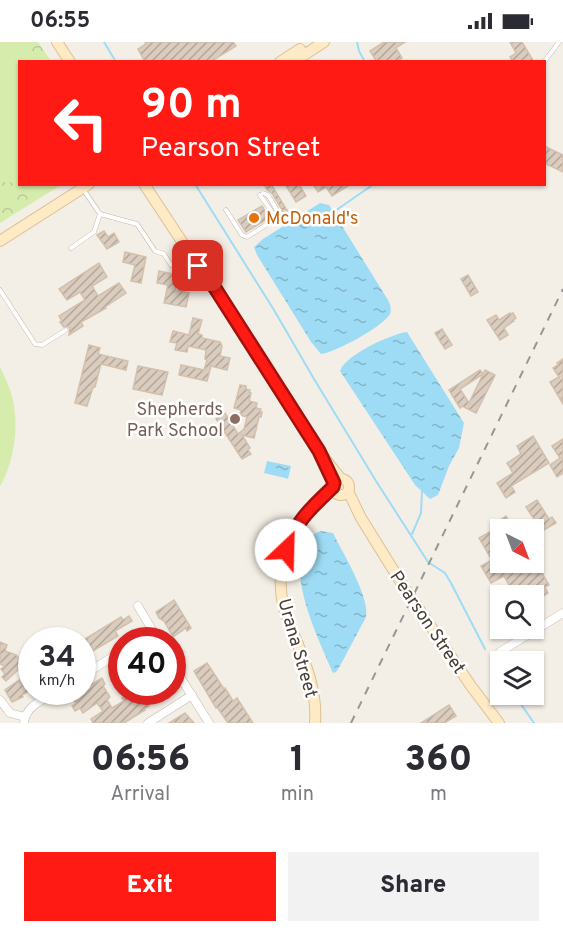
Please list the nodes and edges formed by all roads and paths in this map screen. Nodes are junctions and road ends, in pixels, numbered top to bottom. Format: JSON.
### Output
{"nodes":[{"id":1,"x":57,"y":42,"type":"edge"},
{"id":2,"x":311,"y":42,"type":"edge"},
{"id":3,"x":324,"y":42,"type":"edge"},
{"id":4,"x":559,"y":42,"type":"edge"},
{"id":5,"x":69,"y":60,"type":"edge"},
{"id":6,"x":283,"y":60,"type":"edge"},
{"id":7,"x":296,"y":60,"type":"edge"},
{"id":8,"x":546,"y":60,"type":"edge"},
{"id":9,"x":86,"y":186,"type":"edge"},
{"id":10,"x":145,"y":186,"type":"edge"},
{"id":11,"x":153,"y":186,"type":"edge"},
{"id":12,"x":262,"y":194,"type":"dead end"},
{"id":13,"x":226,"y":210,"type":"dead end"},
{"id":14,"x":100,"y":214,"type":"junction"},
{"id":15,"x":0,"y":241,"type":"edge"},
{"id":16,"x":71,"y":248,"type":"dead end"},
{"id":17,"x":171,"y":265,"type":"dead end"},
{"id":18,"x":206,"y":274,"type":"junction"},
{"id":19,"x":0,"y":290,"type":"edge"},
{"id":20,"x":66,"y":330,"type":"dead end"},
{"id":21,"x":339,"y":488,"type":"junction"},
{"id":22,"x":138,"y":606,"type":"dead end"},
{"id":23,"x":563,"y":613,"type":"edge"},
{"id":24,"x":150,"y":627,"type":"edge"},
{"id":25,"x":502,"y":651,"type":"edge"},
{"id":26,"x":186,"y":685,"type":"edge"},
{"id":27,"x":192,"y":695,"type":"junction"},
{"id":28,"x":0,"y":700,"type":"edge"},
{"id":29,"x":36,"y":705,"type":"edge"},
{"id":30,"x":24,"y":720,"type":"edge"},
{"id":31,"x":148,"y":723,"type":"edge"},
{"id":32,"x":209,"y":723,"type":"edge"},
{"id":33,"x":315,"y":723,"type":"edge"},
{"id":34,"x":499,"y":723,"type":"edge"}],
"edges":[{"from":1,"to":5,"type":"main road"},
{"from":2,"to":6,"type":"main road"},
{"from":3,"to":7,"type":"main road"},
{"from":4,"to":8,"type":"lane"},
{"from":9,"to":14,"type":"lane"},
{"from":9,"to":15,"type":"main road"},
{"from":10,"to":18,"type":"main road","name":"Pearson Street"},
{"from":11,"to":18,"type":"main road","name":"Pearson Street"},
{"from":12,"to":13,"type":"lane"},
{"from":14,"to":16,"type":"lane"},
{"from":14,"to":17,"type":"lane"},
{"from":18,"to":21,"type":"main road","name":"Pearson Street"},
{"from":19,"to":20,"type":"lane"},
{"from":21,"to":33,"type":"main road","name":"Urana Street"},
{"from":21,"to":34,"type":"main road","name":"Pearson Street","bridge":true},
{"from":22,"to":24,"type":"street"},
{"from":23,"to":25,"type":"street"},
{"from":26,"to":27,"type":"street"},
{"from":27,"to":31,"type":"street"},
{"from":27,"to":32,"type":"street"},
{"from":28,"to":30,"type":"street"},
{"from":29,"to":30,"type":"street"}]}
